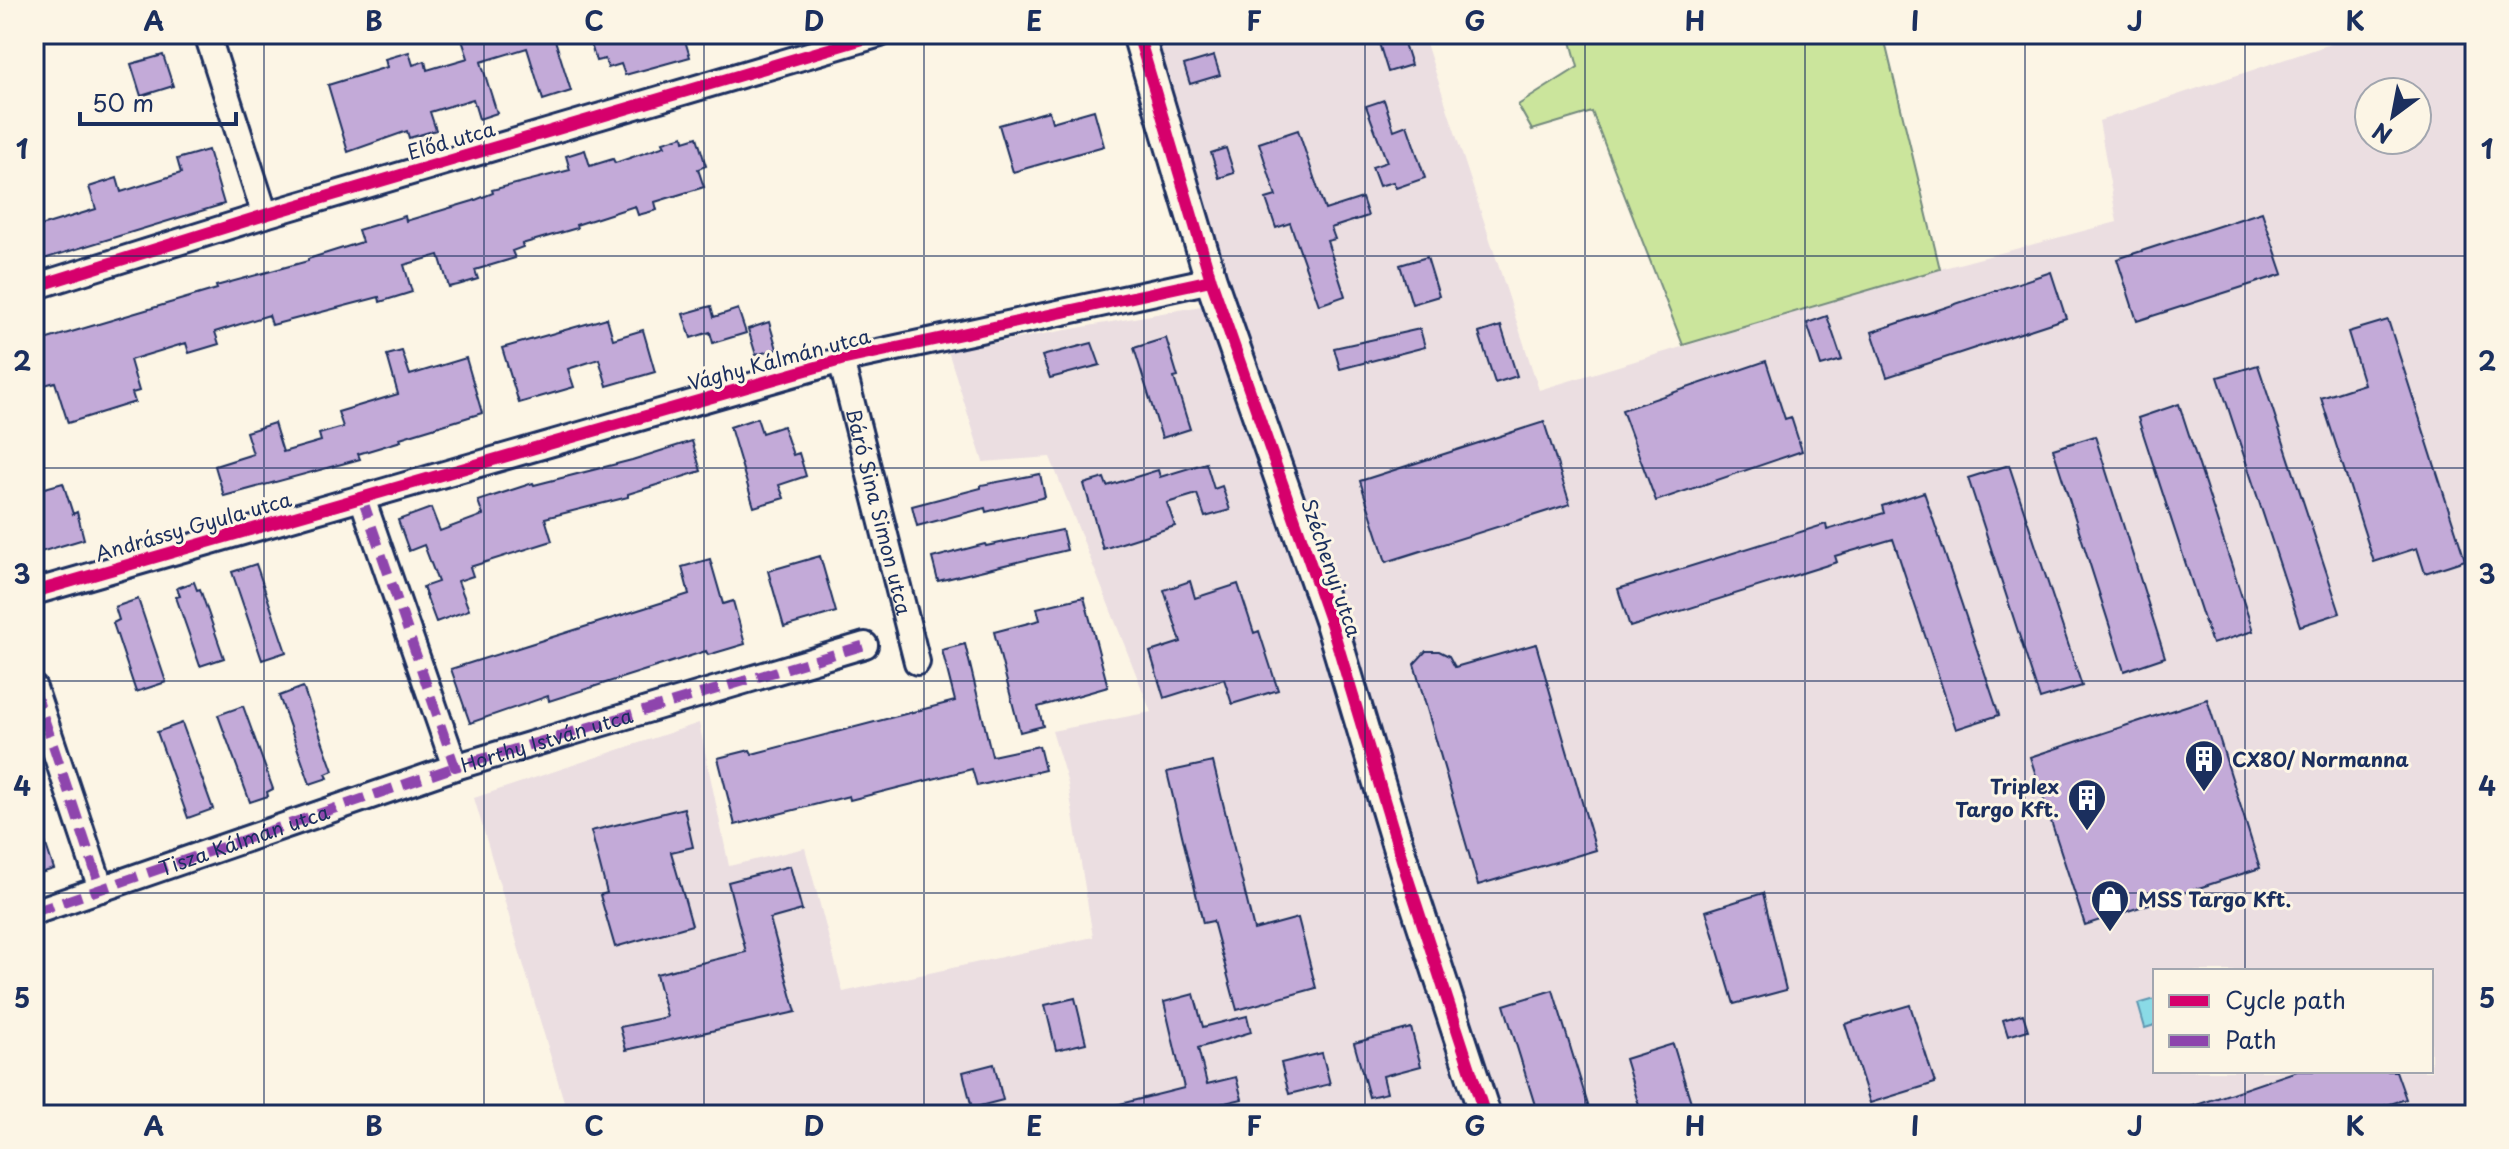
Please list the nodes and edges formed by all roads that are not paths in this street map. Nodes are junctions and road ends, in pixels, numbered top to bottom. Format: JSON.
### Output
{"nodes":[{"id":1,"x":207,"y":34,"type":"edge"},
{"id":2,"x":880,"y":34,"type":"edge"},
{"id":3,"x":1138,"y":34,"type":"edge"},
{"id":4,"x":265,"y":215,"type":"junction"},
{"id":5,"x":1211,"y":280,"type":"junction"},
{"id":6,"x":34,"y":287,"type":"edge"},
{"id":7,"x":841,"y":360,"type":"junction"},
{"id":8,"x":362,"y":498,"type":"junction"},
{"id":9,"x":34,"y":592,"type":"edge"},
{"id":10,"x":865,"y":645,"type":"dead end"},
{"id":11,"x":917,"y":662,"type":"dead end"},
{"id":12,"x":34,"y":688,"type":"edge"},
{"id":13,"x":455,"y":767,"type":"junction"},
{"id":14,"x":101,"y":889,"type":"junction"},
{"id":15,"x":34,"y":912,"type":"edge"},
{"id":16,"x":1485,"y":1115,"type":"edge"}],
"edges":[{"from":1,"to":4,"type":"street"},
{"from":2,"to":4,"type":"street","name":"Előd utca"},
{"from":3,"to":5,"type":"street","name":"Széchenyi utca"},
{"from":4,"to":6,"type":"street","name":"Előd utca"},
{"from":5,"to":7,"type":"street","name":"Vághy Kálmán utca"},
{"from":5,"to":16,"type":"street","name":"Széchenyi utca"},
{"from":7,"to":8,"type":"street","name":"Vághy Kálmán utca"},
{"from":7,"to":11,"type":"street","name":"Báró Sina Simon utca"},
{"from":8,"to":9,"type":"street","name":"Andrássy Gyula utca"},
{"from":8,"to":13,"type":"street","name":"Horthy István utca"},
{"from":10,"to":13,"type":"street","name":"Horthy István utca"},
{"from":12,"to":14,"type":"street"},
{"from":13,"to":14,"type":"street","name":"Tisza Kálmán utca"},
{"from":14,"to":15,"type":"street","name":"Tisza Kálmán utca"}]}
